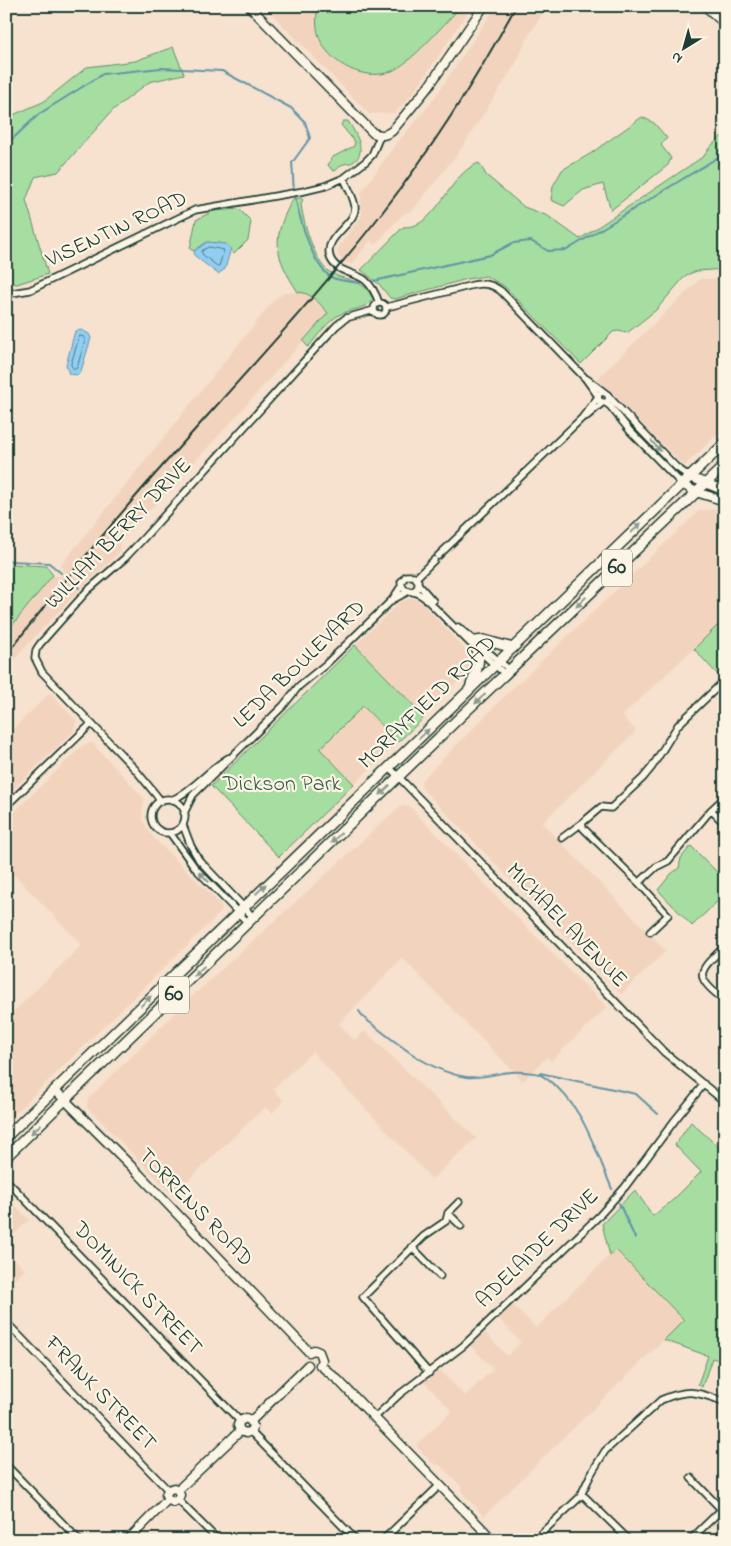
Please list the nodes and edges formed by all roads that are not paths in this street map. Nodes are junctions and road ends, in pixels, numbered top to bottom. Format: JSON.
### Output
{"nodes":[{"id":1,"x":249,"y":6,"type":"edge"},
{"id":2,"x":484,"y":6,"type":"edge"},
{"id":3,"x":705,"y":6,"type":"edge"},
{"id":4,"x":714,"y":6,"type":"edge"},
{"id":5,"x":725,"y":17,"type":"edge"},
{"id":6,"x":725,"y":24,"type":"edge"},
{"id":7,"x":380,"y":136,"type":"junction"},
{"id":8,"x":344,"y":178,"type":"junction"},
{"id":9,"x":6,"y":294,"type":"edge"},
{"id":10,"x":379,"y":302,"type":"junction"},
{"id":11,"x":387,"y":307,"type":"junction"},
{"id":12,"x":374,"y":310,"type":"junction"},
{"id":13,"x":585,"y":378,"type":"junction"},
{"id":14,"x":598,"y":397,"type":"junction"},
{"id":15,"x":605,"y":399,"type":"junction"},
{"id":16,"x":582,"y":418,"type":"junction"},
{"id":17,"x":725,"y":443,"type":"edge"},
{"id":18,"x":725,"y":465,"type":"edge"},
{"id":19,"x":690,"y":477,"type":"junction"},
{"id":20,"x":705,"y":483,"type":"junction"},
{"id":21,"x":682,"y":484,"type":"junction"},
{"id":22,"x":725,"y":491,"type":"edge"},
{"id":23,"x":696,"y":492,"type":"junction"},
{"id":24,"x":725,"y":501,"type":"edge"},
{"id":25,"x":416,"y":578,"type":"junction"},
{"id":26,"x":419,"y":584,"type":"junction"},
{"id":27,"x":402,"y":585,"type":"junction"},
{"id":28,"x":410,"y":592,"type":"junction"},
{"id":29,"x":392,"y":600,"type":"junction"},
{"id":30,"x":477,"y":646,"type":"junction"},
{"id":31,"x":513,"y":648,"type":"junction"},
{"id":32,"x":497,"y":663,"type":"junction"},
{"id":33,"x":508,"y":673,"type":"junction"},
{"id":34,"x":725,"y":680,"type":"edge"},
{"id":35,"x":470,"y":689,"type":"junction"},
{"id":36,"x":91,"y":724,"type":"junction"},
{"id":37,"x":233,"y":755,"type":"junction"},
{"id":38,"x":389,"y":767,"type":"junction"},
{"id":39,"x":398,"y":777,"type":"junction"},
{"id":40,"x":725,"y":797,"type":"edge"},
{"id":41,"x":172,"y":800,"type":"junction"},
{"id":42,"x":161,"y":801,"type":"junction"},
{"id":43,"x":6,"y":806,"type":"edge"},
{"id":44,"x":711,"y":810,"type":"junction"},
{"id":45,"x":184,"y":813,"type":"junction"},
{"id":46,"x":582,"y":823,"type":"junction"},
{"id":47,"x":725,"y":824,"type":"edge"},
{"id":48,"x":182,"y":825,"type":"junction"},
{"id":49,"x":170,"y":833,"type":"junction"},
{"id":50,"x":562,"y":838,"type":"dead end"},
{"id":51,"x":639,"y":883,"type":"junction"},
{"id":52,"x":241,"y":910,"type":"junction"},
{"id":53,"x":251,"y":921,"type":"junction"},
{"id":54,"x":650,"y":932,"type":"dead end"},
{"id":55,"x":725,"y":946,"type":"edge"},
{"id":56,"x":725,"y":1001,"type":"edge"},
{"id":57,"x":704,"y":1084,"type":"junction"},
{"id":58,"x":55,"y":1090,"type":"junction"},
{"id":59,"x":65,"y":1100,"type":"junction"},
{"id":60,"x":725,"y":1102,"type":"edge"},
{"id":61,"x":6,"y":1137,"type":"edge"},
{"id":62,"x":6,"y":1157,"type":"edge"},
{"id":63,"x":8,"y":1182,"type":"dead end"},
{"id":64,"x":459,"y":1202,"type":"dead end"},
{"id":65,"x":448,"y":1213,"type":"junction"},
{"id":66,"x":461,"y":1226,"type":"dead end"},
{"id":67,"x":412,"y":1247,"type":"junction"},
{"id":68,"x":440,"y":1276,"type":"dead end"},
{"id":69,"x":6,"y":1322,"type":"edge"},
{"id":70,"x":309,"y":1352,"type":"junction"},
{"id":71,"x":308,"y":1365,"type":"junction"},
{"id":72,"x":320,"y":1365,"type":"junction"},
{"id":73,"x":429,"y":1373,"type":"junction"},
{"id":74,"x":725,"y":1402,"type":"edge"},
{"id":75,"x":375,"y":1417,"type":"junction"},
{"id":76,"x":240,"y":1421,"type":"junction"},
{"id":77,"x":251,"y":1421,"type":"junction"},
{"id":78,"x":240,"y":1430,"type":"junction"},
{"id":79,"x":250,"y":1431,"type":"junction"},
{"id":80,"x":6,"y":1464,"type":"edge"},
{"id":81,"x":691,"y":1478,"type":"dead end"},
{"id":82,"x":440,"y":1485,"type":"junction"},
{"id":83,"x":168,"y":1490,"type":"junction"},
{"id":84,"x":178,"y":1490,"type":"junction"},
{"id":85,"x":582,"y":1494,"type":"junction"},
{"id":86,"x":168,"y":1499,"type":"junction"},
{"id":87,"x":178,"y":1500,"type":"junction"},
{"id":88,"x":723,"y":1508,"type":"edge"},
{"id":89,"x":79,"y":1540,"type":"edge"},
{"id":90,"x":128,"y":1540,"type":"edge"},
{"id":91,"x":218,"y":1540,"type":"edge"},
{"id":92,"x":356,"y":1540,"type":"edge"},
{"id":93,"x":384,"y":1540,"type":"edge"},
{"id":94,"x":493,"y":1540,"type":"edge"},
{"id":95,"x":534,"y":1540,"type":"edge"},
{"id":96,"x":629,"y":1540,"type":"edge"},
{"id":97,"x":690,"y":1540,"type":"edge"}],
"edges":[{"from":1,"to":7,"type":"main road"},
{"from":2,"to":7,"type":"main road","name":"VISENTIN ROAD"},
{"from":3,"to":6,"type":"main road"},
{"from":4,"to":5,"type":"main road"},
{"from":7,"to":8,"type":"street","name":"VISENTIN ROAD"},
{"from":8,"to":9,"type":"street","name":"VISENTIN ROAD"},
{"from":8,"to":10,"type":"street"},
{"from":10,"to":11,"type":"street"},
{"from":10,"to":12,"type":"street"},
{"from":11,"to":12,"type":"street"},
{"from":11,"to":13,"type":"street"},
{"from":12,"to":36,"type":"street","name":"WILLIAM BERRY DRIVE"},
{"from":13,"to":14,"type":"street"},
{"from":13,"to":15,"type":"street"},
{"from":14,"to":15,"type":"street"},
{"from":14,"to":16,"type":"street"},
{"from":15,"to":16,"type":"street"},
{"from":15,"to":19,"type":"street","one_way":true},
{"from":15,"to":21,"type":"street"},
{"from":16,"to":25,"type":"street"},
{"from":17,"to":19,"type":"main road","name":"MORAYFIELD ROAD","number":"60"},
{"from":18,"to":20,"type":"main road","name":"MORAYFIELD ROAD","number":"60"},
{"from":19,"to":20,"type":"main road"},
{"from":19,"to":21,"type":"main road","name":"MORAYFIELD ROAD","number":"60"},
{"from":20,"to":22,"type":"main road"},
{"from":20,"to":23,"type":"main road","name":"MORAYFIELD ROAD","number":"60"},
{"from":21,"to":23,"type":"main road"},
{"from":31,"to":21,"type":"main road","name":"MORAYFIELD ROAD","number":"60","one_way":true},
{"from":23,"to":24,"type":"main road"},
{"from":23,"to":33,"type":"main road","name":"MORAYFIELD ROAD","number":"60","one_way":true},
{"from":25,"to":26,"type":"street"},
{"from":25,"to":27,"type":"street"},
{"from":26,"to":28,"type":"street"},
{"from":26,"to":30,"type":"street"},
{"from":27,"to":28,"type":"street"},
{"from":27,"to":29,"type":"street","name":"LEDA BOULEVARD"},
{"from":28,"to":29,"type":"street","name":"LEDA BOULEVARD"},
{"from":28,"to":30,"type":"street"},
{"from":29,"to":37,"type":"street","name":"LEDA BOULEVARD"},
{"from":30,"to":31,"type":"main road"},
{"from":30,"to":32,"type":"street"},
{"from":30,"to":35,"type":"main road"},
{"from":31,"to":32,"type":"main road","name":"MORAYFIELD ROAD","number":"60"},
{"from":32,"to":33,"type":"street"},
{"from":32,"to":35,"type":"main road","name":"MORAYFIELD ROAD","number":"60"},
{"from":33,"to":39,"type":"main road","name":"MORAYFIELD ROAD","number":"60","one_way":true},
{"from":34,"to":46,"type":"street"},
{"from":38,"to":35,"type":"main road","name":"MORAYFIELD ROAD","number":"60","one_way":true},
{"from":36,"to":42,"type":"street","name":"WILLIAM BERRY DRIVE"},
{"from":36,"to":43,"type":"street"},
{"from":37,"to":41,"type":"street","name":"LEDA BOULEVARD"},
{"from":37,"to":45,"type":"street","name":"LEDA BOULEVARD"},
{"from":38,"to":39,"type":"street","name":"MICHAEL AVENUE"},
{"from":52,"to":38,"type":"main road","name":"MORAYFIELD ROAD","number":"60","one_way":true},
{"from":39,"to":53,"type":"main road","name":"MORAYFIELD ROAD","number":"60","one_way":true},
{"from":39,"to":57,"type":"street","name":"MICHAEL AVENUE"},
{"from":40,"to":44,"type":"street"},
{"from":41,"to":42,"type":"street"},
{"from":41,"to":45,"type":"street"},
{"from":42,"to":49,"type":"street"},
{"from":44,"to":47,"type":"street"},
{"from":44,"to":51,"type":"street"},
{"from":45,"to":48,"type":"street"},
{"from":46,"to":50,"type":"street"},
{"from":46,"to":51,"type":"street"},
{"from":48,"to":49,"type":"street"},
{"from":48,"to":52,"type":"street"},
{"from":52,"to":49,"type":"street","one_way":true},
{"from":51,"to":54,"type":"street"},
{"from":52,"to":53,"type":"street"},
{"from":58,"to":52,"type":"main road","name":"MORAYFIELD ROAD","number":"60","one_way":true},
{"from":53,"to":59,"type":"main road","name":"MORAYFIELD ROAD","number":"60","one_way":true},
{"from":55,"to":56,"type":"street"},
{"from":57,"to":60,"type":"street","name":"MICHAEL AVENUE"},
{"from":57,"to":73,"type":"street","name":"ADELAIDE DRIVE"},
{"from":58,"to":59,"type":"main road","name":"TORRENS ROAD"},
{"from":58,"to":61,"type":"main road","name":"MORAYFIELD ROAD","number":"60"},
{"from":59,"to":62,"type":"main road","name":"MORAYFIELD ROAD","number":"60","one_way":true},
{"from":59,"to":70,"type":"main road","name":"TORRENS ROAD"},
{"from":63,"to":76,"type":"street","name":"DOMINICK STREET"},
{"from":64,"to":65,"type":"street"},
{"from":65,"to":66,"type":"street"},
{"from":65,"to":67,"type":"street"},
{"from":67,"to":68,"type":"street"},
{"from":67,"to":73,"type":"street"},
{"from":69,"to":83,"type":"street","name":"FRANK STREET"},
{"from":70,"to":71,"type":"main road"},
{"from":70,"to":72,"type":"main road"},
{"from":71,"to":72,"type":"main road"},
{"from":71,"to":77,"type":"main road"},
{"from":72,"to":75,"type":"main road"},
{"from":73,"to":75,"type":"street","name":"ADELAIDE DRIVE"},
{"from":74,"to":85,"type":"street"},
{"from":75,"to":82,"type":"main road"},
{"from":76,"to":77,"type":"main road"},
{"from":76,"to":78,"type":"main road"},
{"from":77,"to":79,"type":"main road"},
{"from":78,"to":79,"type":"main road"},
{"from":78,"to":84,"type":"main road"},
{"from":79,"to":92,"type":"street"},
{"from":80,"to":89,"type":"street"},
{"from":81,"to":88,"type":"street"},
{"from":82,"to":93,"type":"street"},
{"from":82,"to":94,"type":"main road"},
{"from":83,"to":84,"type":"main road"},
{"from":83,"to":86,"type":"main road"},
{"from":84,"to":87,"type":"main road"},
{"from":85,"to":95,"type":"street"},
{"from":85,"to":96,"type":"street"},
{"from":86,"to":87,"type":"main road"},
{"from":86,"to":90,"type":"main road"},
{"from":87,"to":91,"type":"street"},
{"from":88,"to":97,"type":"street"}]}
